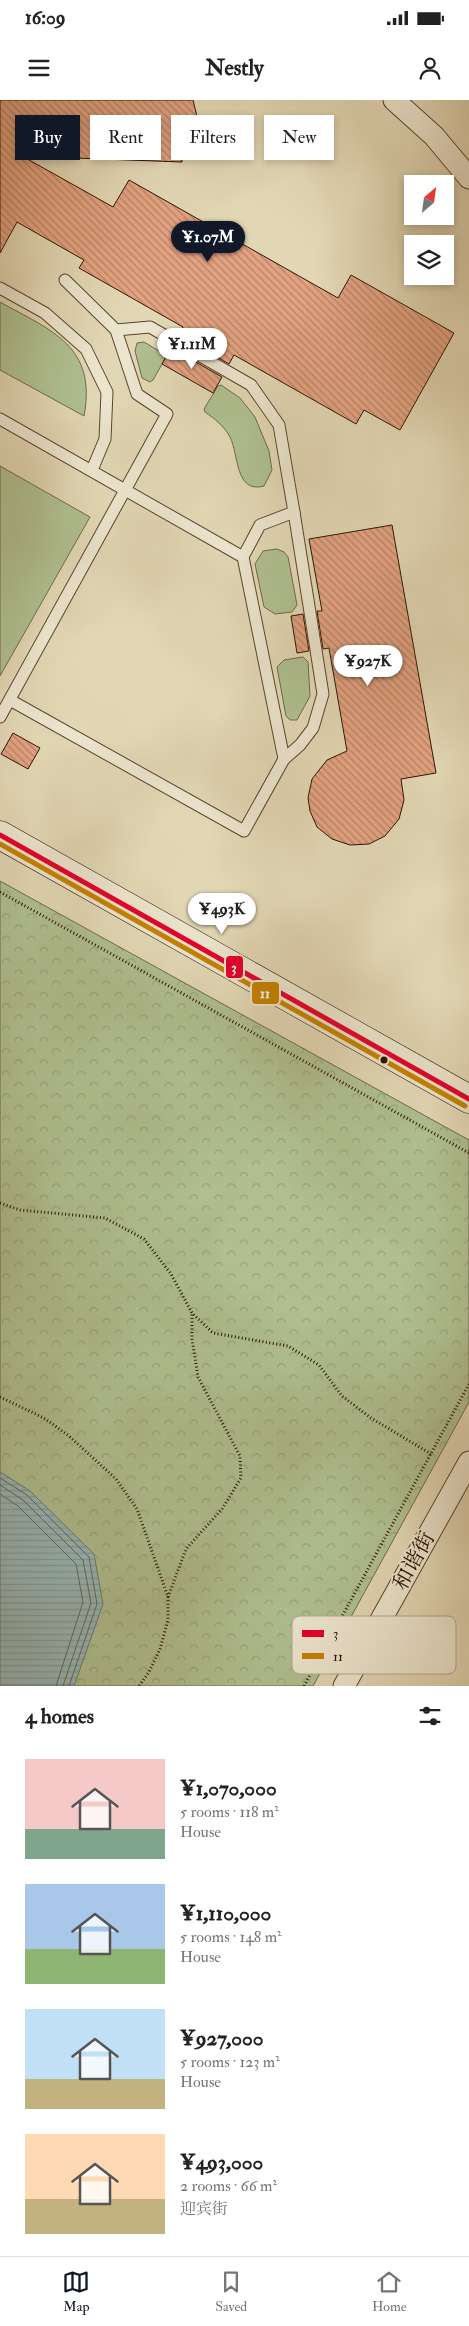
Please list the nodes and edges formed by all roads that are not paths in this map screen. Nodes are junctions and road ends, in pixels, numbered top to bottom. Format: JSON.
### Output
{"nodes":[{"id":1,"x":394,"y":100,"type":"edge"},
{"id":2,"x":469,"y":178,"type":"edge"},
{"id":3,"x":65,"y":280,"type":"dead end"},
{"id":4,"x":0,"y":288,"type":"edge"},
{"id":5,"x":116,"y":330,"type":"junction"},
{"id":6,"x":0,"y":419,"type":"edge"},
{"id":7,"x":92,"y":470,"type":"junction"},
{"id":8,"x":126,"y":489,"type":"junction"},
{"id":9,"x":294,"y":512,"type":"junction"},
{"id":10,"x":243,"y":557,"type":"junction"},
{"id":11,"x":10,"y":700,"type":"junction"},
{"id":12,"x":0,"y":718,"type":"edge"},
{"id":13,"x":284,"y":759,"type":"junction"},
{"id":14,"x":0,"y":835,"type":"edge"},
{"id":15,"x":469,"y":1099,"type":"edge"},
{"id":16,"x":469,"y":1462,"type":"edge"},
{"id":17,"x":383,"y":1616,"type":"edge"},
{"id":18,"x":351,"y":1674,"type":"edge"},
{"id":19,"x":344,"y":1686,"type":"edge"}],
"edges":[{"from":1,"to":2,"type":"street"},
{"from":3,"to":5,"type":"lane"},
{"from":4,"to":7,"type":"lane"},
{"from":5,"to":8,"type":"lane"},
{"from":5,"to":9,"type":"lane"},
{"from":6,"to":7,"type":"lane"},
{"from":7,"to":8,"type":"lane"},
{"from":8,"to":10,"type":"lane"},
{"from":8,"to":11,"type":"lane"},
{"from":9,"to":10,"type":"lane"},
{"from":9,"to":13,"type":"lane"},
{"from":10,"to":13,"type":"lane"},
{"from":11,"to":12,"type":"lane"},
{"from":11,"to":13,"type":"lane"},
{"from":14,"to":15,"type":"main road"},
{"from":16,"to":17,"type":"street","name":"和谐街"},
{"from":18,"to":19,"type":"street","name":"和谐街"}]}
